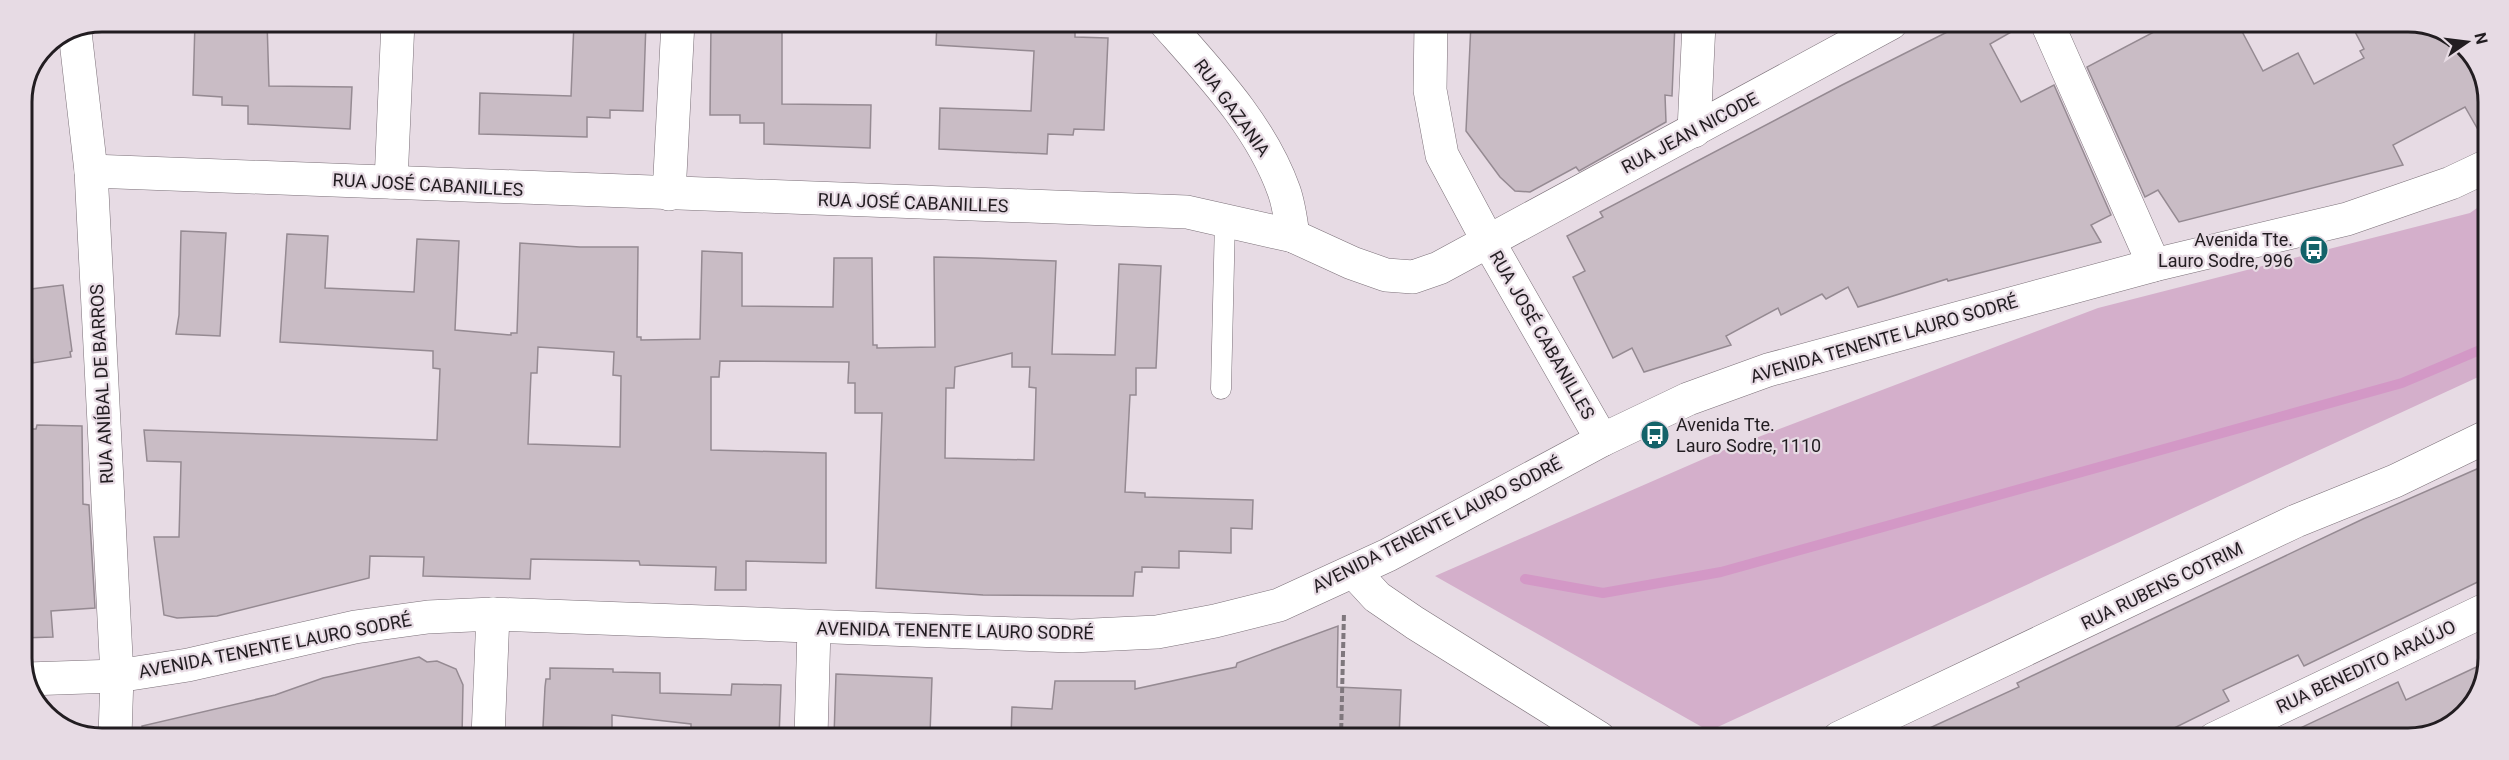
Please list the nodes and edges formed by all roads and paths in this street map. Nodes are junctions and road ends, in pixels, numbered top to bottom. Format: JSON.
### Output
{"nodes":[{"id":1,"x":398,"y":32,"type":"edge"},
{"id":2,"x":677,"y":32,"type":"edge"},
{"id":3,"x":1174,"y":32,"type":"edge"},
{"id":4,"x":1431,"y":32,"type":"edge"},
{"id":5,"x":1699,"y":32,"type":"edge"},
{"id":6,"x":1875,"y":32,"type":"edge"},
{"id":7,"x":2051,"y":32,"type":"edge"},
{"id":8,"x":76,"y":37,"type":"edge"},
{"id":9,"x":1694,"y":131,"type":"junction"},
{"id":10,"x":91,"y":171,"type":"junction"},
{"id":11,"x":2477,"y":171,"type":"edge"},
{"id":12,"x":391,"y":182,"type":"junction"},
{"id":13,"x":669,"y":194,"type":"junction"},
{"id":14,"x":1226,"y":220,"type":"junction"},
{"id":15,"x":1293,"y":236,"type":"junction"},
{"id":16,"x":1488,"y":241,"type":"junction"},
{"id":17,"x":2154,"y":265,"type":"junction"},
{"id":18,"x":1221,"y":389,"type":"dead end"},
{"id":19,"x":1602,"y":440,"type":"junction"},
{"id":20,"x":2478,"y":440,"type":"edge"},
{"id":21,"x":1350,"y":573,"type":"junction"},
{"id":22,"x":493,"y":614,"type":"junction"},
{"id":23,"x":2478,"y":614,"type":"edge"},
{"id":24,"x":814,"y":627,"type":"junction"},
{"id":25,"x":117,"y":676,"type":"junction"},
{"id":26,"x":35,"y":679,"type":"edge"},
{"id":27,"x":115,"y":729,"type":"edge"},
{"id":28,"x":488,"y":729,"type":"edge"},
{"id":29,"x":811,"y":729,"type":"edge"},
{"id":30,"x":1341,"y":729,"type":"edge"},
{"id":31,"x":1585,"y":729,"type":"edge"},
{"id":32,"x":1858,"y":729,"type":"edge"},
{"id":33,"x":2235,"y":729,"type":"edge"}],
"edges":[{"from":1,"to":12,"type":"street"},
{"from":2,"to":13,"type":"street"},
{"from":3,"to":15,"type":"street","name":"RUA GAZANIA"},
{"from":4,"to":16,"type":"street"},
{"from":5,"to":9,"type":"street"},
{"from":6,"to":9,"type":"street","name":"RUA JEAN NICODE"},
{"from":7,"to":17,"type":"street"},
{"from":8,"to":10,"type":"street","name":"RUA ANÍBAL DE BARROS"},
{"from":9,"to":16,"type":"street","name":"RUA JEAN NICODE"},
{"from":10,"to":12,"type":"street","name":"RUA JOSÉ CABANILLES"},
{"from":10,"to":25,"type":"street","name":"RUA ANÍBAL DE BARROS"},
{"from":11,"to":17,"type":"street","name":"AVENIDA TENENTE LAURO SODRÉ"},
{"from":12,"to":13,"type":"street","name":"RUA JOSÉ CABANILLES"},
{"from":13,"to":14,"type":"street","name":"RUA JOSÉ CABANILLES"},
{"from":14,"to":15,"type":"street","name":"RUA JOSÉ CABANILLES"},
{"from":14,"to":18,"type":"lane"},
{"from":15,"to":16,"type":"street","name":"RUA JOSÉ CABANILLES"},
{"from":16,"to":19,"type":"street","name":"RUA JOSÉ CABANILLES"},
{"from":17,"to":19,"type":"street","name":"AVENIDA TENENTE LAURO SODRÉ"},
{"from":19,"to":21,"type":"street","name":"AVENIDA TENENTE LAURO SODRÉ"},
{"from":20,"to":32,"type":"street","name":"RUA RUBENS COTRIM"},
{"from":21,"to":24,"type":"street","name":"AVENIDA TENENTE LAURO SODRÉ"},
{"from":21,"to":30,"type":"path"},
{"from":21,"to":31,"type":"street"},
{"from":22,"to":24,"type":"street","name":"AVENIDA TENENTE LAURO SODRÉ"},
{"from":22,"to":25,"type":"street","name":"AVENIDA TENENTE LAURO SODRÉ"},
{"from":22,"to":28,"type":"street"},
{"from":23,"to":33,"type":"street","name":"RUA BENEDITO ARAÚJO"},
{"from":24,"to":29,"type":"street"},
{"from":25,"to":26,"type":"street","name":"AVENIDA TENENTE LAURO SODRÉ"},
{"from":25,"to":27,"type":"street","name":"RUA ANÍBAL DE BARROS"}]}
